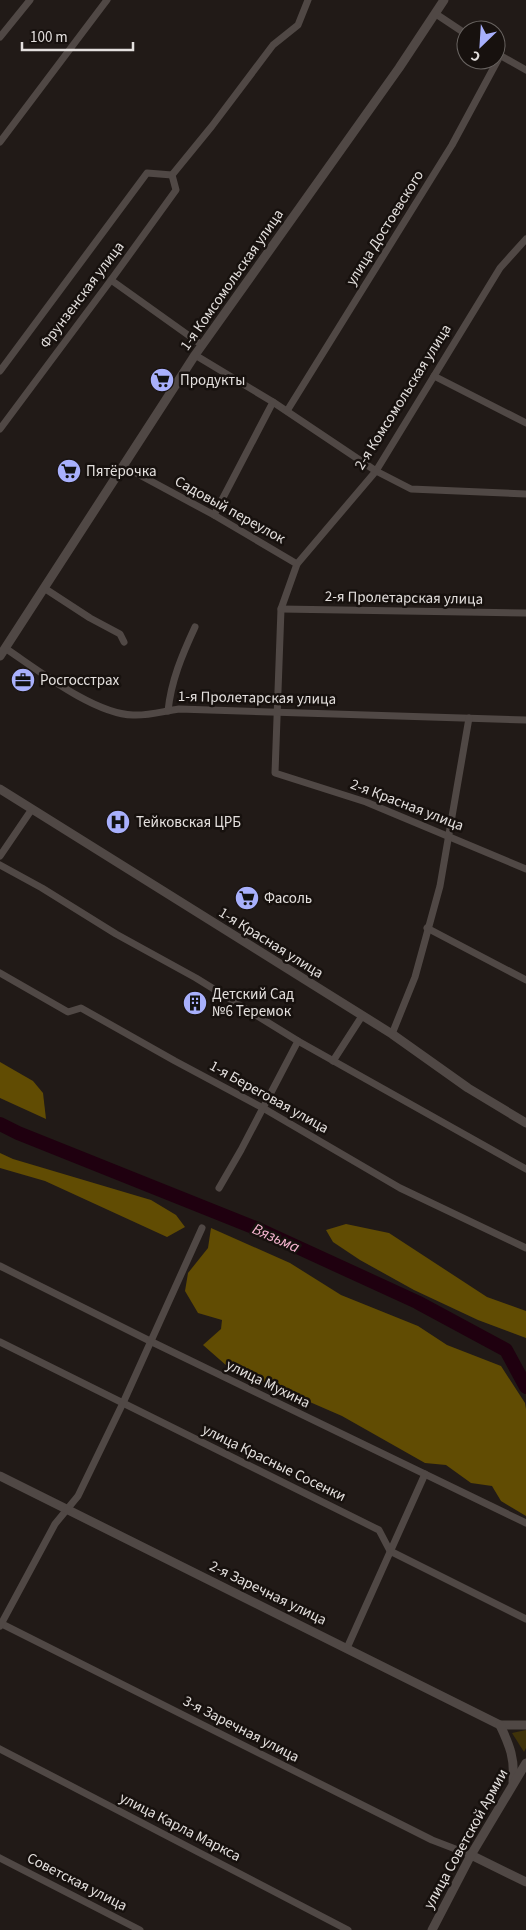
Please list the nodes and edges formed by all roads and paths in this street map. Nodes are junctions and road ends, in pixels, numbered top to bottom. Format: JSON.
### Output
{"nodes":[{"id":1,"x":30,"y":0,"type":"edge"},
{"id":2,"x":107,"y":0,"type":"edge"},
{"id":3,"x":308,"y":0,"type":"edge"},
{"id":4,"x":444,"y":0,"type":"edge"},
{"id":5,"x":436,"y":14,"type":"junction"},
{"id":6,"x":456,"y":27,"type":"edge"},
{"id":7,"x":0,"y":37,"type":"edge"},
{"id":8,"x":506,"y":59,"type":"edge"},
{"id":9,"x":490,"y":70,"type":"edge"},
{"id":10,"x":526,"y":70,"type":"edge"},
{"id":11,"x":0,"y":142,"type":"edge"},
{"id":12,"x":172,"y":174,"type":"junction"},
{"id":13,"x":526,"y":239,"type":"edge"},
{"id":14,"x":111,"y":280,"type":"junction"},
{"id":15,"x":202,"y":345,"type":"junction"},
{"id":16,"x":195,"y":355,"type":"junction"},
{"id":17,"x":0,"y":371,"type":"edge"},
{"id":18,"x":434,"y":376,"type":"junction"},
{"id":19,"x":273,"y":402,"type":"junction"},
{"id":20,"x":287,"y":412,"type":"junction"},
{"id":21,"x":526,"y":424,"type":"edge"},
{"id":22,"x":0,"y":429,"type":"edge"},
{"id":23,"x":123,"y":466,"type":"junction"},
{"id":24,"x":376,"y":471,"type":"junction"},
{"id":25,"x":526,"y":494,"type":"edge"},
{"id":26,"x":214,"y":515,"type":"junction"},
{"id":27,"x":297,"y":564,"type":"junction"},
{"id":28,"x":44,"y":588,"type":"junction"},
{"id":29,"x":282,"y":610,"type":"junction"},
{"id":30,"x":526,"y":613,"type":"edge"},
{"id":31,"x":195,"y":628,"type":"dead end"},
{"id":32,"x":124,"y":642,"type":"dead end"},
{"id":33,"x":3,"y":652,"type":"edge"},
{"id":34,"x":168,"y":711,"type":"junction"},
{"id":35,"x":276,"y":711,"type":"junction"},
{"id":36,"x":469,"y":718,"type":"junction"},
{"id":37,"x":526,"y":720,"type":"edge"},
{"id":38,"x":275,"y":773,"type":"joint"},
{"id":39,"x":0,"y":789,"type":"edge"},
{"id":40,"x":32,"y":809,"type":"junction"},
{"id":41,"x":449,"y":836,"type":"junction"},
{"id":42,"x":0,"y":856,"type":"edge"},
{"id":43,"x":0,"y":865,"type":"edge"},
{"id":44,"x":526,"y":868,"type":"edge"},
{"id":45,"x":427,"y":928,"type":"junction"},
{"id":46,"x":0,"y":973,"type":"edge"},
{"id":47,"x":526,"y":980,"type":"edge"},
{"id":48,"x":362,"y":1016,"type":"junction"},
{"id":49,"x":392,"y":1034,"type":"junction"},
{"id":50,"x":298,"y":1041,"type":"junction"},
{"id":51,"x":333,"y":1061,"type":"junction"},
{"id":52,"x":264,"y":1108,"type":"junction"},
{"id":53,"x":526,"y":1123,"type":"edge"},
{"id":54,"x":526,"y":1169,"type":"edge"},
{"id":55,"x":219,"y":1188,"type":"dead end"},
{"id":56,"x":202,"y":1228,"type":"dead end"},
{"id":57,"x":526,"y":1248,"type":"edge"},
{"id":58,"x":0,"y":1266,"type":"edge"},
{"id":59,"x":0,"y":1342,"type":"edge"},
{"id":60,"x":150,"y":1342,"type":"junction"},
{"id":61,"x":123,"y":1403,"type":"junction"},
{"id":62,"x":425,"y":1474,"type":"junction"},
{"id":63,"x":0,"y":1476,"type":"edge"},
{"id":64,"x":66,"y":1508,"type":"junction"},
{"id":65,"x":526,"y":1523,"type":"edge"},
{"id":66,"x":390,"y":1550,"type":"junction"},
{"id":67,"x":526,"y":1619,"type":"edge"},
{"id":68,"x":0,"y":1624,"type":"edge"},
{"id":69,"x":347,"y":1648,"type":"junction"},
{"id":70,"x":500,"y":1725,"type":"junction"},
{"id":71,"x":526,"y":1725,"type":"edge"},
{"id":72,"x":0,"y":1749,"type":"edge"},
{"id":73,"x":526,"y":1763,"type":"edge"},
{"id":74,"x":513,"y":1782,"type":"junction"},
{"id":75,"x":471,"y":1855,"type":"junction"},
{"id":76,"x":0,"y":1858,"type":"edge"},
{"id":77,"x":526,"y":1882,"type":"edge"},
{"id":78,"x":140,"y":1930,"type":"edge"},
{"id":79,"x":348,"y":1930,"type":"edge"},
{"id":80,"x":432,"y":1930,"type":"edge"}],
"edges":[{"from":1,"to":7,"type":"street"},
{"from":2,"to":11,"type":"street"},
{"from":3,"to":12,"type":"street"},
{"from":4,"to":5,"type":"main road","name":"1-я Комсомольская улица"},
{"from":5,"to":6,"type":"street"},
{"from":5,"to":15,"type":"main road","name":"1-я Комсомольская улица"},
{"from":8,"to":10,"type":"street"},
{"from":9,"to":20,"type":"street","name":"улица Достоевского"},
{"from":12,"to":14,"type":"street","name":"Фрунзенская улица"},
{"from":12,"to":17,"type":"street","name":"Фрунзенская улица"},
{"from":13,"to":18,"type":"street","name":"2-я Комсомольская улица"},
{"from":14,"to":15,"type":"street"},
{"from":14,"to":22,"type":"street","name":"Фрунзенская улица"},
{"from":15,"to":16,"type":"main road","name":"1-я Комсомольская улица"},
{"from":16,"to":19,"type":"street"},
{"from":16,"to":23,"type":"main road","name":"1-я Комсомольская улица"},
{"from":18,"to":21,"type":"street"},
{"from":18,"to":24,"type":"street","name":"2-я Комсомольская улица"},
{"from":19,"to":20,"type":"street"},
{"from":19,"to":26,"type":"street"},
{"from":20,"to":24,"type":"street"},
{"from":23,"to":26,"type":"street","name":"Садовый переулок"},
{"from":23,"to":28,"type":"main road","name":"1-я Комсомольская улица"},
{"from":24,"to":25,"type":"street"},
{"from":24,"to":27,"type":"street","name":"2-я Комсомольская улица"},
{"from":26,"to":27,"type":"street","name":"Садовый переулок"},
{"from":27,"to":29,"type":"street","name":"2-я Комсомольская улица"},
{"from":28,"to":32,"type":"street"},
{"from":28,"to":33,"type":"main road","name":"1-я Комсомольская улица"},
{"from":29,"to":30,"type":"street","name":"2-я Пролетарская улица"},
{"from":29,"to":35,"type":"street","name":"2-я Комсомольская улица"},
{"from":31,"to":34,"type":"street"},
{"from":33,"to":34,"type":"street","name":"1-я Пролетарская улица"},
{"from":34,"to":35,"type":"street","name":"1-я Пролетарская улица"},
{"from":35,"to":36,"type":"street","name":"1-я Пролетарская улица"},
{"from":35,"to":38,"type":"street","name":"2-я Комсомольская улица"},
{"from":36,"to":37,"type":"street","name":"1-я Пролетарская улица"},
{"from":36,"to":41,"type":"street"},
{"from":38,"to":41,"type":"street","name":"2-я Красная улица"},
{"from":39,"to":40,"type":"main road","name":"1-я Красная улица"},
{"from":40,"to":42,"type":"street"},
{"from":40,"to":48,"type":"main road","name":"1-я Красная улица"},
{"from":41,"to":44,"type":"street","name":"2-я Красная улица"},
{"from":41,"to":45,"type":"street"},
{"from":43,"to":50,"type":"street"},
{"from":45,"to":47,"type":"street"},
{"from":45,"to":49,"type":"street"},
{"from":46,"to":52,"type":"street","name":"1-я Береговая улица"},
{"from":48,"to":49,"type":"main road","name":"1-я Красная улица"},
{"from":48,"to":51,"type":"street"},
{"from":49,"to":53,"type":"main road","name":"1-я Красная улица"},
{"from":50,"to":51,"type":"street"},
{"from":50,"to":52,"type":"street"},
{"from":51,"to":54,"type":"street"},
{"from":52,"to":55,"type":"street"},
{"from":52,"to":57,"type":"street","name":"1-я Береговая улица"},
{"from":56,"to":60,"type":"street"},
{"from":58,"to":60,"type":"street","name":"улица Мухина"},
{"from":59,"to":61,"type":"street","name":"улица Красные Сосенки"},
{"from":60,"to":61,"type":"street"},
{"from":60,"to":62,"type":"street","name":"улица Мухина"},
{"from":61,"to":64,"type":"street"},
{"from":61,"to":66,"type":"street","name":"улица Красные Сосенки"},
{"from":62,"to":65,"type":"street","name":"улица Мухина"},
{"from":62,"to":66,"type":"street"},
{"from":63,"to":64,"type":"main road","name":"2-я Заречная улица"},
{"from":64,"to":68,"type":"street"},
{"from":64,"to":69,"type":"main road","name":"2-я Заречная улица"},
{"from":66,"to":67,"type":"street"},
{"from":66,"to":69,"type":"street"},
{"from":68,"to":75,"type":"street","name":"3-я Заречная улица"},
{"from":69,"to":70,"type":"main road","name":"2-я Заречная улица"},
{"from":70,"to":71,"type":"main road","name":"2-я Заречная улица"},
{"from":70,"to":74,"type":"main road"},
{"from":72,"to":79,"type":"street","name":"улица Карла Маркса"},
{"from":73,"to":74,"type":"main road","name":"улица Советской Армии"},
{"from":74,"to":75,"type":"main road","name":"улица Советской Армии"},
{"from":75,"to":77,"type":"main road"},
{"from":75,"to":80,"type":"main road","name":"улица Советской Армии"},
{"from":76,"to":78,"type":"street","name":"Советская улица"}]}
